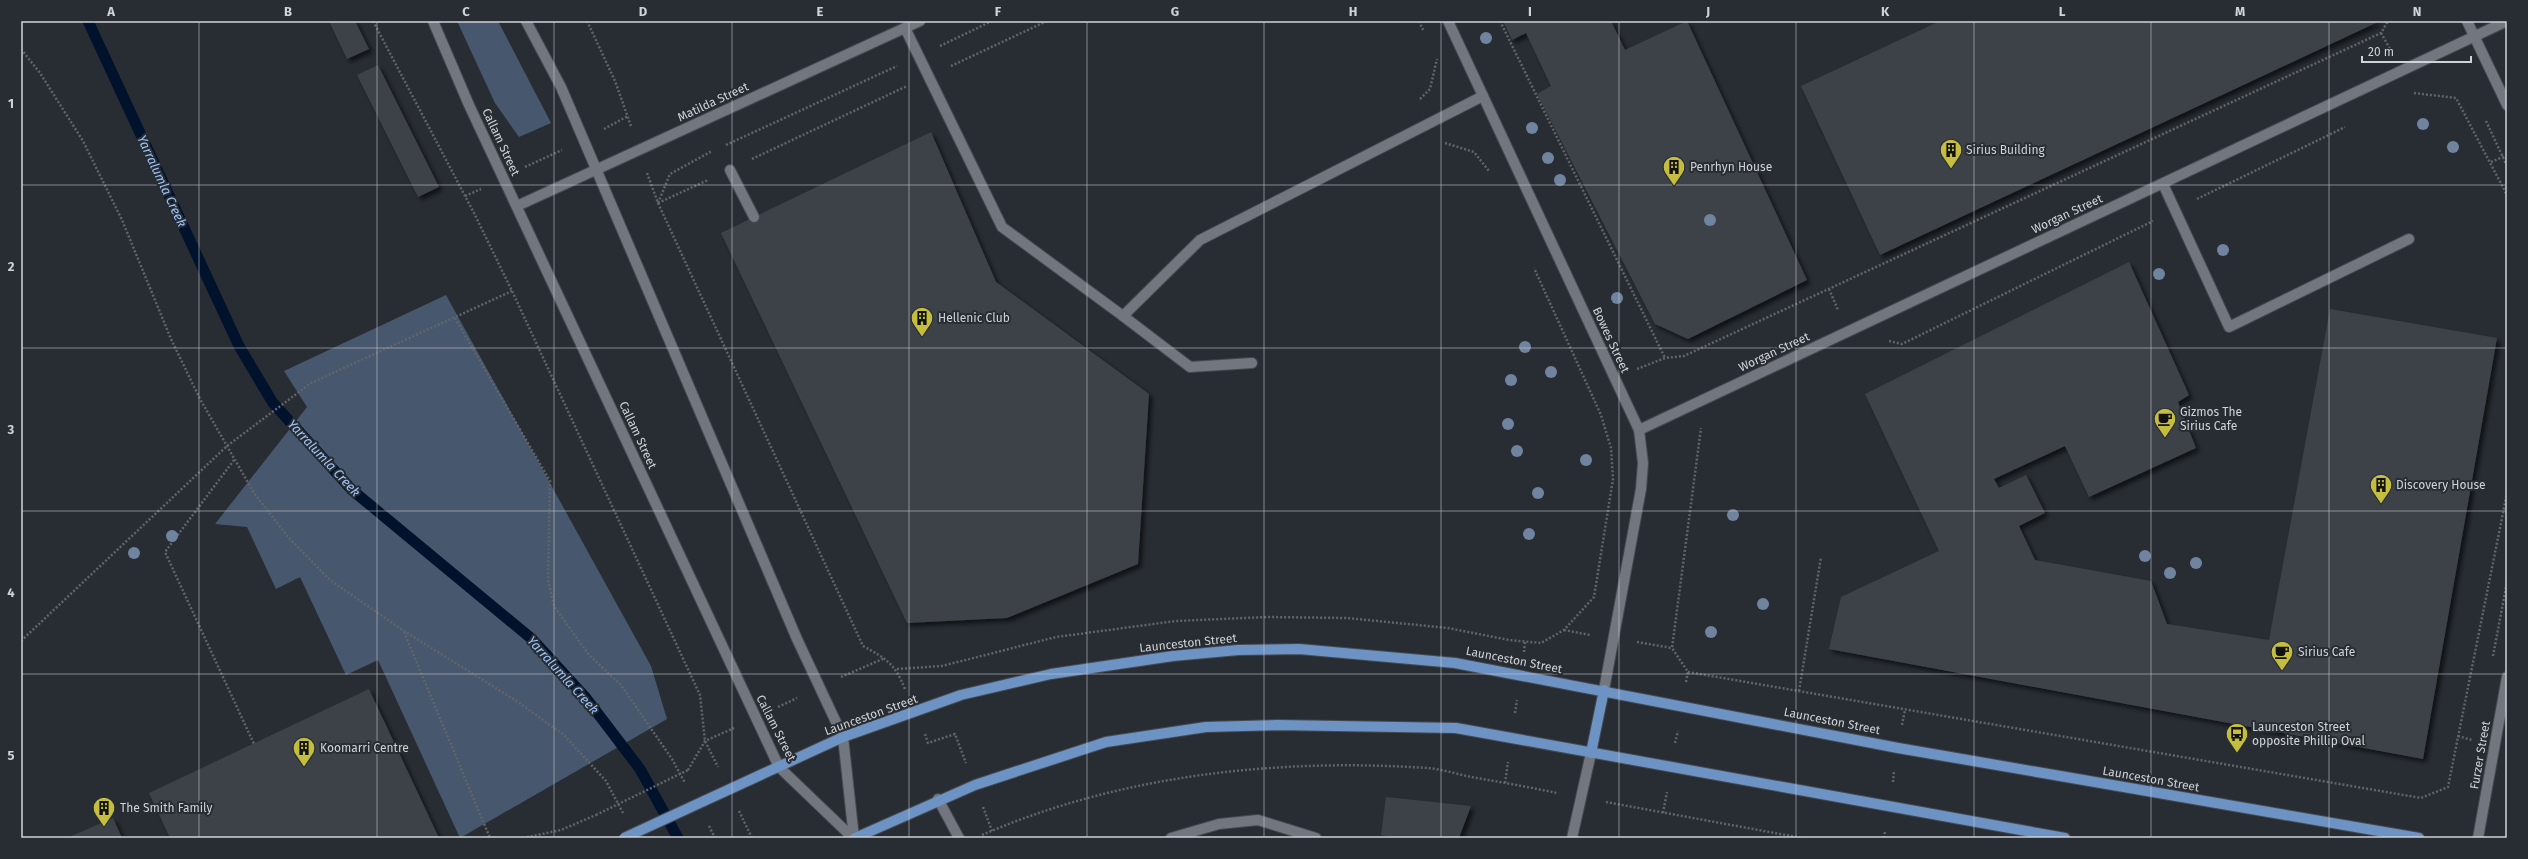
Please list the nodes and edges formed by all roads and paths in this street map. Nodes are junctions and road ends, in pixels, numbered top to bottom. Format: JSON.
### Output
{"nodes":[{"id":1,"x":373,"y":21,"type":"edge"},
{"id":2,"x":433,"y":21,"type":"edge"},
{"id":3,"x":526,"y":21,"type":"edge"},
{"id":4,"x":588,"y":21,"type":"edge"},
{"id":5,"x":920,"y":21,"type":"edge"},
{"id":6,"x":992,"y":21,"type":"edge"},
{"id":7,"x":1047,"y":21,"type":"edge"},
{"id":8,"x":1419,"y":21,"type":"edge"},
{"id":9,"x":1448,"y":21,"type":"edge"},
{"id":10,"x":1500,"y":21,"type":"edge"},
{"id":11,"x":2388,"y":21,"type":"edge"},
{"id":12,"x":2467,"y":21,"type":"edge"},
{"id":13,"x":2507,"y":21,"type":"edge"},
{"id":14,"x":905,"y":28,"type":"junction"},
{"id":15,"x":1425,"y":34,"type":"dead end"},
{"id":16,"x":2474,"y":36,"type":"junction"},
{"id":17,"x":21,"y":49,"type":"edge"},
{"id":18,"x":1434,"y":54,"type":"dead end"},
{"id":19,"x":919,"y":56,"type":"junction"},
{"id":20,"x":928,"y":76,"type":"junction"},
{"id":21,"x":2415,"y":92,"type":"dead end"},
{"id":22,"x":1483,"y":96,"type":"junction"},
{"id":23,"x":2507,"y":105,"type":"edge"},
{"id":24,"x":628,"y":116,"type":"junction"},
{"id":25,"x":1429,"y":124,"type":"junction"},
{"id":26,"x":584,"y":139,"type":"junction"},
{"id":27,"x":721,"y":147,"type":"dead end"},
{"id":28,"x":640,"y":150,"type":"junction"},
{"id":29,"x":714,"y":150,"type":"dead end"},
{"id":30,"x":2507,"y":155,"type":"edge"},
{"id":31,"x":2492,"y":162,"type":"junction"},
{"id":32,"x":597,"y":170,"type":"junction"},
{"id":33,"x":730,"y":170,"type":"junction"},
{"id":34,"x":1492,"y":176,"type":"dead end"},
{"id":35,"x":504,"y":178,"type":"junction"},
{"id":36,"x":2162,"y":184,"type":"junction"},
{"id":37,"x":2507,"y":195,"type":"edge"},
{"id":38,"x":466,"y":196,"type":"junction"},
{"id":39,"x":658,"y":203,"type":"junction"},
{"id":40,"x":517,"y":206,"type":"junction"},
{"id":41,"x":754,"y":217,"type":"dead end"},
{"id":42,"x":2409,"y":240,"type":"dead end"},
{"id":43,"x":1531,"y":261,"type":"dead end"},
{"id":44,"x":512,"y":291,"type":"junction"},
{"id":45,"x":1123,"y":316,"type":"junction"},
{"id":46,"x":455,"y":318,"type":"junction"},
{"id":47,"x":1252,"y":363,"type":"dead end"},
{"id":48,"x":1702,"y":424,"type":"dead end"},
{"id":49,"x":1639,"y":430,"type":"junction"},
{"id":50,"x":227,"y":446,"type":"junction"},
{"id":51,"x":234,"y":460,"type":"junction"},
{"id":52,"x":2507,"y":493,"type":"edge"},
{"id":53,"x":1821,"y":557,"type":"dead end"},
{"id":54,"x":404,"y":631,"type":"junction"},
{"id":55,"x":21,"y":641,"type":"edge"},
{"id":56,"x":885,"y":658,"type":"junction"},
{"id":57,"x":2507,"y":677,"type":"edge"},
{"id":58,"x":819,"y":687,"type":"junction"},
{"id":59,"x":1604,"y":690,"type":"junction"},
{"id":60,"x":1800,"y":691,"type":"junction"},
{"id":61,"x":756,"y":718,"type":"junction"},
{"id":62,"x":955,"y":734,"type":"dead end"},
{"id":63,"x":843,"y":737,"type":"junction"},
{"id":64,"x":705,"y":741,"type":"junction"},
{"id":65,"x":928,"y":743,"type":"dead end"},
{"id":66,"x":254,"y":744,"type":"dead end"},
{"id":67,"x":1591,"y":753,"type":"junction"},
{"id":68,"x":672,"y":759,"type":"dead end"},
{"id":69,"x":779,"y":767,"type":"junction"},
{"id":70,"x":1581,"y":797,"type":"junction"},
{"id":71,"x":938,"y":799,"type":"junction"},
{"id":72,"x":626,"y":819,"type":"dead end"},
{"id":73,"x":713,"y":833,"type":"dead end"},
{"id":74,"x":490,"y":838,"type":"edge"},
{"id":75,"x":523,"y":838,"type":"edge"},
{"id":76,"x":624,"y":838,"type":"edge"},
{"id":77,"x":715,"y":838,"type":"edge"},
{"id":78,"x":854,"y":838,"type":"edge"},
{"id":79,"x":959,"y":838,"type":"edge"},
{"id":80,"x":976,"y":838,"type":"edge"},
{"id":81,"x":1171,"y":838,"type":"edge"},
{"id":82,"x":1316,"y":838,"type":"edge"},
{"id":83,"x":1572,"y":838,"type":"edge"},
{"id":84,"x":1802,"y":838,"type":"edge"},
{"id":85,"x":2065,"y":838,"type":"edge"},
{"id":86,"x":2419,"y":838,"type":"edge"},
{"id":87,"x":2478,"y":838,"type":"edge"}],
"edges":[{"from":1,"to":38,"type":"path"},
{"from":2,"to":35,"type":"street","name":"Callam Street"},
{"from":3,"to":26,"type":"street"},
{"from":4,"to":24,"type":"path"},
{"from":5,"to":14,"type":"street","name":"Matilda Street"},
{"from":6,"to":19,"type":"path"},
{"from":7,"to":20,"type":"path"},
{"from":8,"to":15,"type":"path"},
{"from":9,"to":22,"type":"street","name":"Bowes Street"},
{"from":10,"to":11,"type":"path"},
{"from":12,"to":16,"type":"street"},
{"from":13,"to":16,"type":"street","name":"Worgan Street"},
{"from":14,"to":19,"type":"street"},
{"from":14,"to":28,"type":"street","name":"Matilda Street"},
{"from":16,"to":23,"type":"street"},
{"from":16,"to":36,"type":"street","name":"Worgan Street"},
{"from":17,"to":50,"type":"path"},
{"from":18,"to":25,"type":"path"},
{"from":19,"to":20,"type":"street"},
{"from":19,"to":27,"type":"path"},
{"from":20,"to":33,"type":"path"},
{"from":20,"to":45,"type":"street"},
{"from":21,"to":31,"type":"path"},
{"from":22,"to":25,"type":"street"},
{"from":22,"to":49,"type":"street","name":"Bowes Street"},
{"from":24,"to":26,"type":"path"},
{"from":24,"to":28,"type":"path"},
{"from":25,"to":34,"type":"path"},
{"from":25,"to":45,"type":"street"},
{"from":26,"to":32,"type":"street"},
{"from":26,"to":35,"type":"path"},
{"from":28,"to":32,"type":"street","name":"Matilda Street"},
{"from":28,"to":39,"type":"path"},
{"from":29,"to":39,"type":"path"},
{"from":30,"to":31,"type":"path"},
{"from":31,"to":37,"type":"path"},
{"from":32,"to":40,"type":"street","name":"Matilda Street"},
{"from":32,"to":58,"type":"street"},
{"from":33,"to":39,"type":"path"},
{"from":33,"to":41,"type":"street"},
{"from":35,"to":38,"type":"path"},
{"from":35,"to":40,"type":"street","name":"Callam Street"},
{"from":36,"to":42,"type":"street"},
{"from":36,"to":49,"type":"street","name":"Worgan Street"},
{"from":38,"to":44,"type":"path"},
{"from":39,"to":56,"type":"path"},
{"from":40,"to":61,"type":"street","name":"Callam Street"},
{"from":43,"to":56,"type":"path"},
{"from":44,"to":46,"type":"path"},
{"from":44,"to":64,"type":"path"},
{"from":45,"to":47,"type":"street"},
{"from":46,"to":50,"type":"path"},
{"from":46,"to":68,"type":"path"},
{"from":48,"to":60,"type":"path"},
{"from":49,"to":59,"type":"street","name":"Bowes Street"},
{"from":50,"to":51,"type":"path"},
{"from":50,"to":55,"type":"path"},
{"from":51,"to":54,"type":"path"},
{"from":51,"to":66,"type":"path"},
{"from":52,"to":60,"type":"path"},
{"from":53,"to":60,"type":"path"},
{"from":54,"to":72,"type":"path"},
{"from":54,"to":74,"type":"path"},
{"from":56,"to":58,"type":"path"},
{"from":57,"to":87,"type":"street","name":"Furzer Street"},
{"from":58,"to":61,"type":"path"},
{"from":58,"to":63,"type":"street"},
{"from":59,"to":63,"type":"main road","name":"Launceston Street"},
{"from":59,"to":67,"type":"main road"},
{"from":59,"to":86,"type":"main road","name":"Launceston Street"},
{"from":61,"to":64,"type":"path"},
{"from":61,"to":69,"type":"street","name":"Callam Street"},
{"from":62,"to":65,"type":"path"},
{"from":63,"to":69,"type":"main road","name":"Launceston Street"},
{"from":63,"to":78,"type":"street"},
{"from":64,"to":75,"type":"path","bridge":true},
{"from":67,"to":70,"type":"street"},
{"from":67,"to":71,"type":"main road"},
{"from":67,"to":85,"type":"main road"},
{"from":69,"to":76,"type":"main road","name":"Launceston Street","bridge":true},
{"from":69,"to":78,"type":"street","name":"Callam Street"},
{"from":70,"to":80,"type":"path"},
{"from":70,"to":83,"type":"street"},
{"from":70,"to":84,"type":"path"},
{"from":71,"to":78,"type":"main road"},
{"from":71,"to":79,"type":"street"},
{"from":73,"to":77,"type":"path"},
{"from":81,"to":82,"type":"street"}]}
